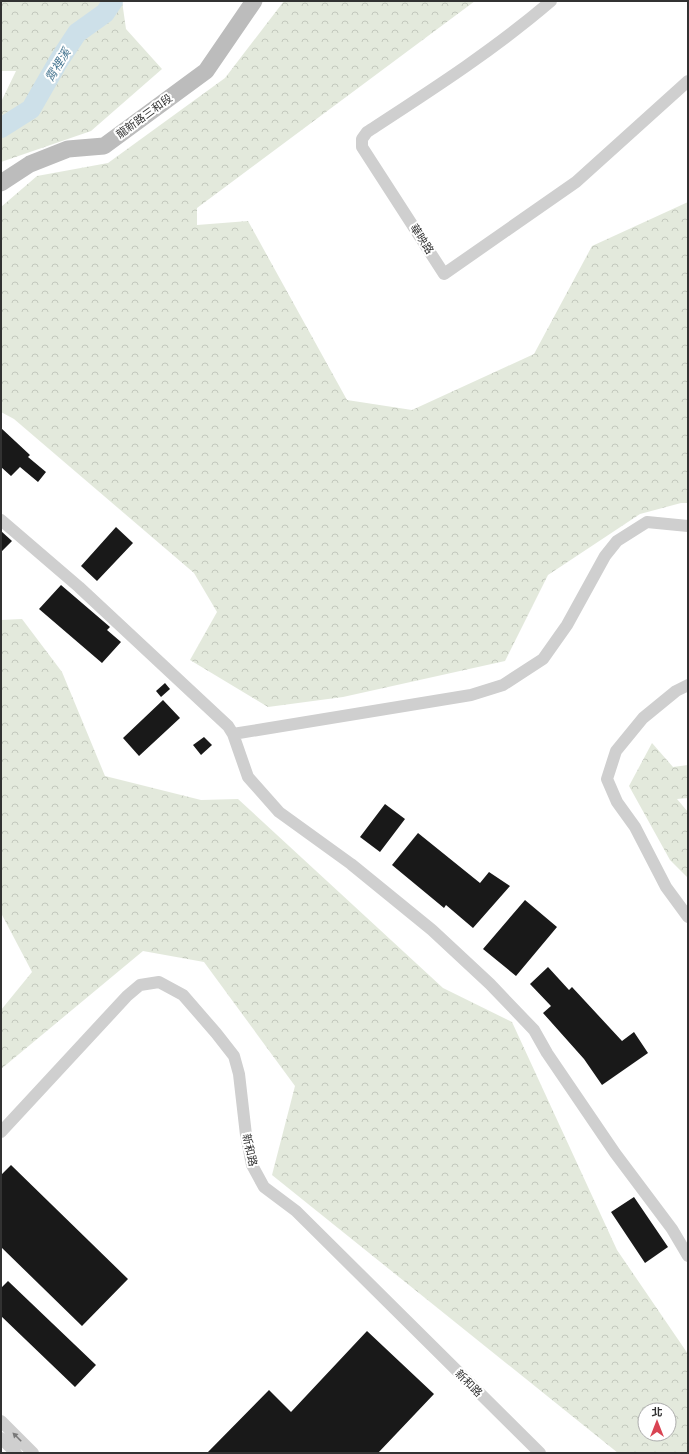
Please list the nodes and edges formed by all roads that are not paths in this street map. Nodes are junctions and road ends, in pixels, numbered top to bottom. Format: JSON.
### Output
{"nodes":[{"id":1,"x":254,"y":1,"type":"edge"},
{"id":2,"x":551,"y":1,"type":"edge"},
{"id":3,"x":688,"y":80,"type":"edge"},
{"id":4,"x":1,"y":183,"type":"edge"},
{"id":5,"x":1,"y":520,"type":"edge"},
{"id":6,"x":688,"y":526,"type":"edge"},
{"id":7,"x":688,"y":685,"type":"edge"},
{"id":8,"x":233,"y":734,"type":"junction"},
{"id":9,"x":688,"y":917,"type":"edge"},
{"id":10,"x":1,"y":1132,"type":"edge"},
{"id":11,"x":688,"y":1256,"type":"edge"},
{"id":12,"x":1,"y":1421,"type":"edge"},
{"id":13,"x":1,"y":1438,"type":"edge"},
{"id":14,"x":16,"y":1453,"type":"edge"},
{"id":15,"x":33,"y":1453,"type":"edge"},
{"id":16,"x":540,"y":1453,"type":"edge"}],
"edges":[{"from":1,"to":4,"type":"street","name":"龍新路三和段"},
{"from":2,"to":3,"type":"street","name":"華映路"},
{"from":5,"to":8,"type":"street"},
{"from":6,"to":8,"type":"street"},
{"from":7,"to":9,"type":"street"},
{"from":8,"to":11,"type":"street"},
{"from":10,"to":16,"type":"street","name":"新和路"},
{"from":15,"to":12,"type":"street","one_way":true},
{"from":13,"to":14,"type":"street"}]}
